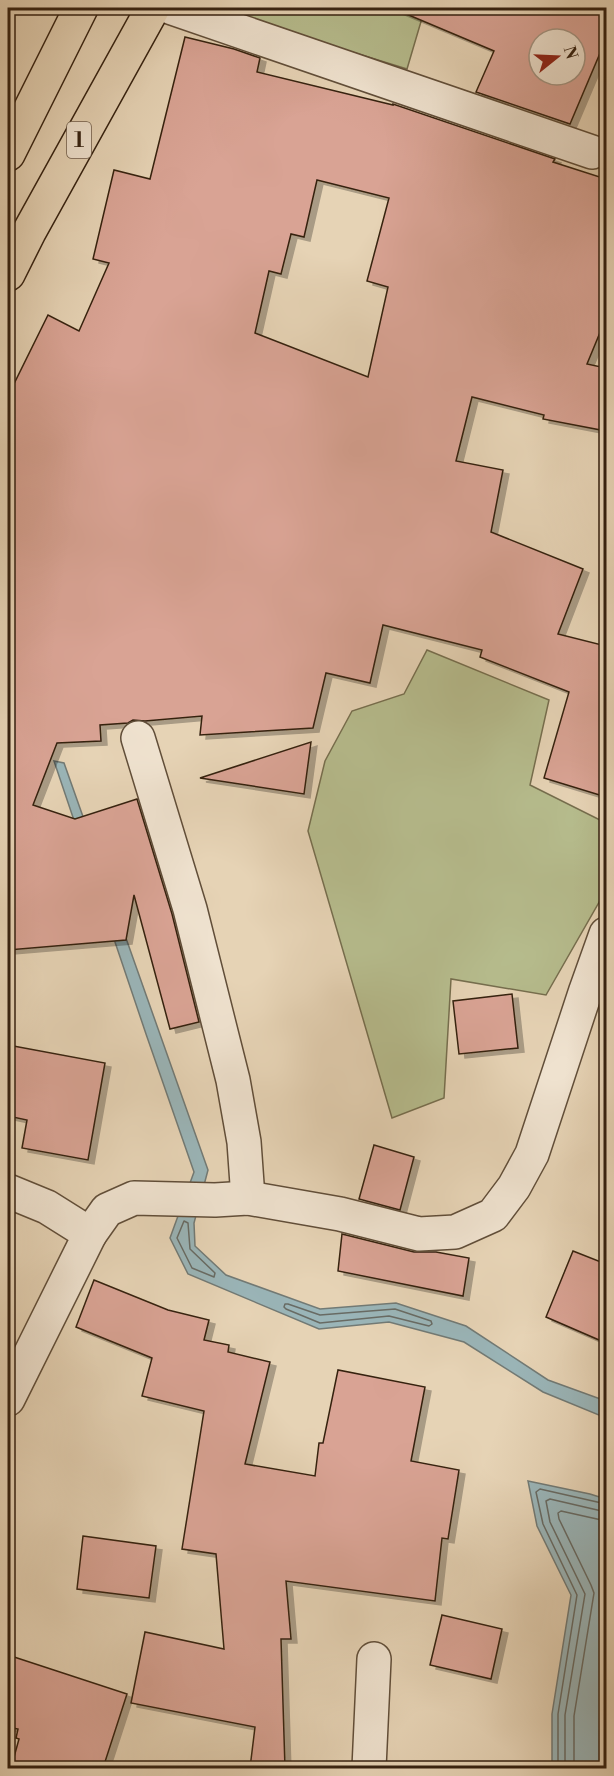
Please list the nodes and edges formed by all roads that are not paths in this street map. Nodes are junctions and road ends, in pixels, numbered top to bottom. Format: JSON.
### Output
{"nodes":[{"id":1,"x":81,"y":8,"type":"edge"},
{"id":2,"x":153,"y":8,"type":"edge"},
{"id":3,"x":172,"y":8,"type":"edge"},
{"id":4,"x":592,"y":152,"type":"dead end"},
{"id":5,"x":8,"y":154,"type":"edge"},
{"id":6,"x":8,"y":274,"type":"edge"},
{"id":7,"x":138,"y":738,"type":"dead end"},
{"id":8,"x":606,"y":934,"type":"edge"},
{"id":9,"x":8,"y":1191,"type":"edge"},
{"id":10,"x":248,"y":1198,"type":"junction"},
{"id":11,"x":90,"y":1234,"type":"junction"},
{"id":12,"x":8,"y":1399,"type":"edge"},
{"id":13,"x":374,"y":1659,"type":"dead end"},
{"id":14,"x":369,"y":1768,"type":"edge"}],
"edges":[{"from":1,"to":5,"type":"highway"},
{"from":2,"to":6,"type":"highway","number":"1"},
{"from":3,"to":4,"type":"street"},
{"from":7,"to":10,"type":"street"},
{"from":8,"to":10,"type":"street"},
{"from":9,"to":11,"type":"street"},
{"from":10,"to":11,"type":"street"},
{"from":11,"to":12,"type":"street"},
{"from":13,"to":14,"type":"street"}]}
